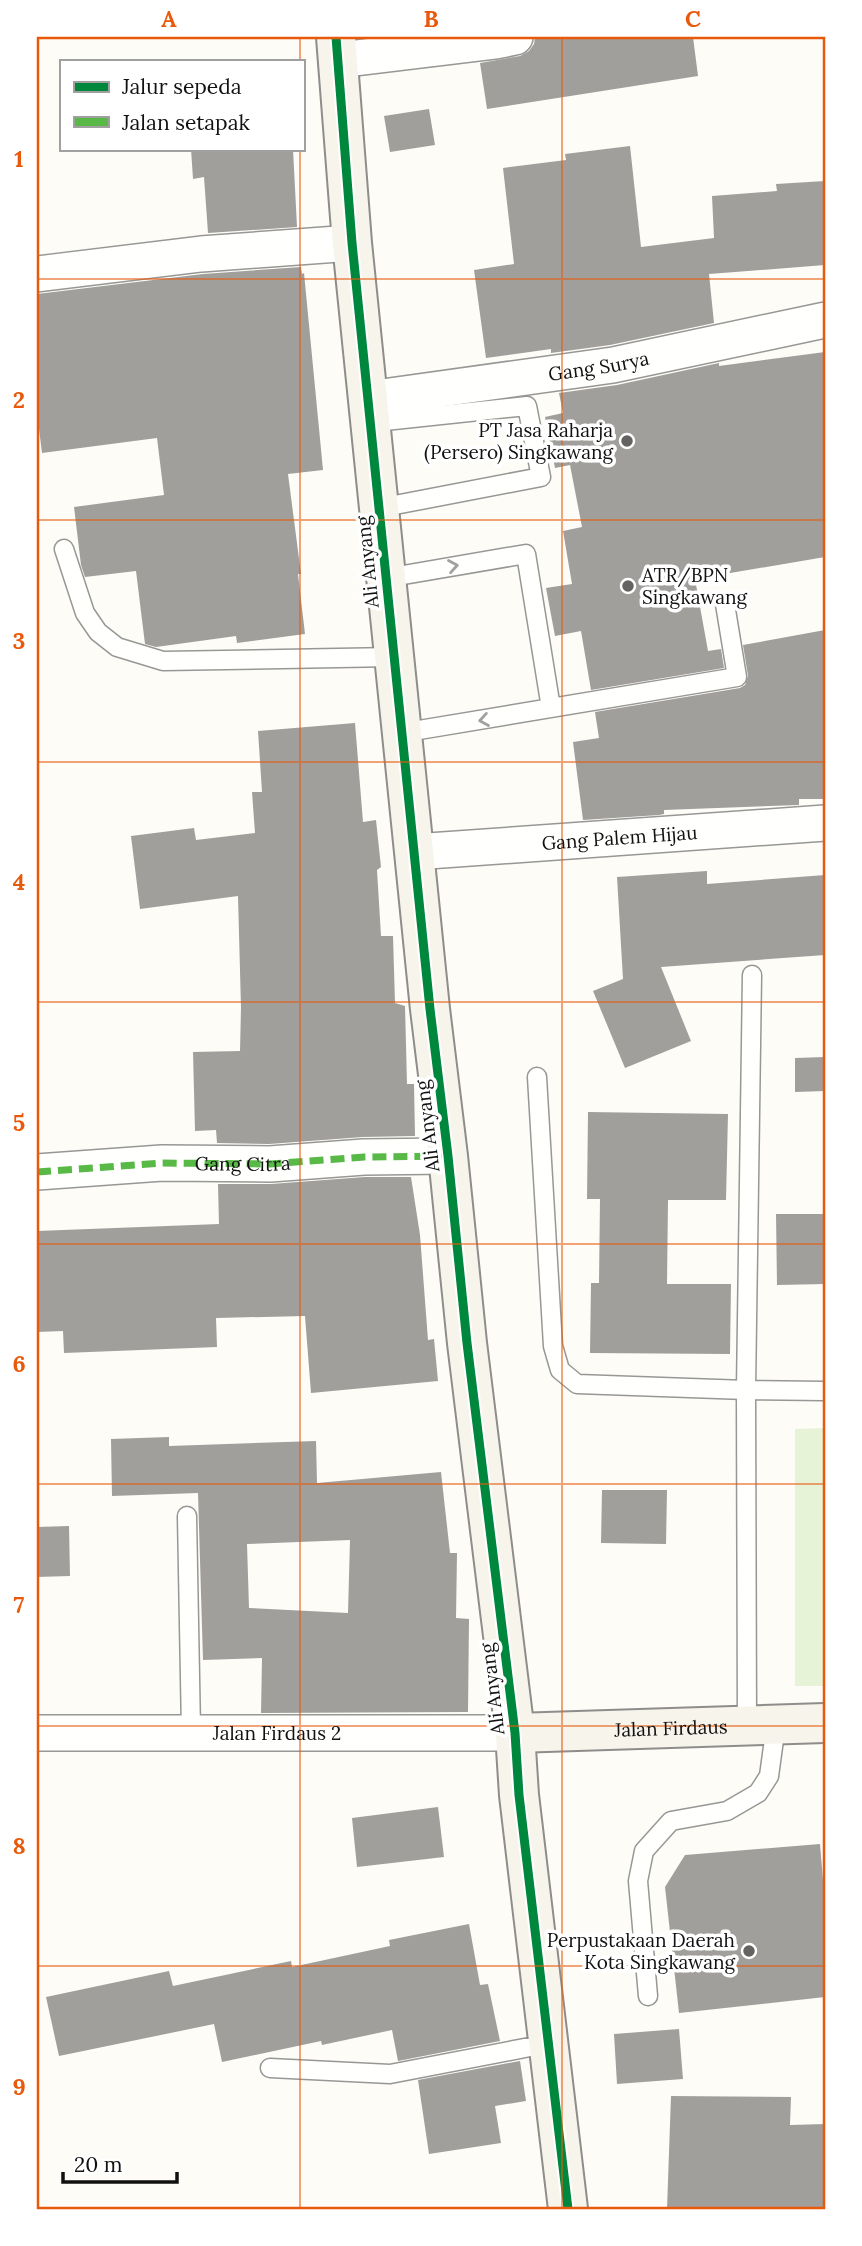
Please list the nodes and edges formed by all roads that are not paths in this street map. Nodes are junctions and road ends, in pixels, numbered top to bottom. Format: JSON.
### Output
{"nodes":[{"id":1,"x":514,"y":37,"type":"edge"},
{"id":2,"x":338,"y":49,"type":"edge"},
{"id":3,"x":352,"y":243,"type":"junction"},
{"id":4,"x":37,"y":274,"type":"edge"},
{"id":5,"x":825,"y":320,"type":"edge"},
{"id":6,"x":365,"y":411,"type":"junction"},
{"id":7,"x":379,"y":508,"type":"junction"},
{"id":8,"x":64,"y":549,"type":"dead end"},
{"id":9,"x":386,"y":578,"type":"junction"},
{"id":10,"x":725,"y":604,"type":"dead end"},
{"id":11,"x":394,"y":657,"type":"junction"},
{"id":12,"x":551,"y":708,"type":"junction"},
{"id":13,"x":401,"y":733,"type":"junction"},
{"id":14,"x":825,"y":823,"type":"edge"},
{"id":15,"x":414,"y":852,"type":"junction"},
{"id":16,"x":752,"y":975,"type":"dead end"},
{"id":17,"x":537,"y":1077,"type":"dead end"},
{"id":18,"x":448,"y":1156,"type":"junction"},
{"id":19,"x":37,"y":1172,"type":"edge"},
{"id":20,"x":746,"y":1390,"type":"junction"},
{"id":21,"x":825,"y":1391,"type":"edge"},
{"id":22,"x":187,"y":1516,"type":"dead end"},
{"id":23,"x":825,"y":1723,"type":"edge"},
{"id":24,"x":762,"y":1725,"type":"junction"},
{"id":25,"x":191,"y":1731,"type":"junction"},
{"id":26,"x":37,"y":1732,"type":"edge"},
{"id":27,"x":515,"y":1732,"type":"junction"},
{"id":28,"x":648,"y":1996,"type":"dead end"},
{"id":29,"x":547,"y":2025,"type":"junction"},
{"id":30,"x":270,"y":2068,"type":"dead end"},
{"id":31,"x":568,"y":2209,"type":"edge"}],
"edges":[{"from":1,"to":2,"type":"street"},
{"from":2,"to":3,"type":"street","name":"Ali Anyang"},
{"from":3,"to":4,"type":"street"},
{"from":3,"to":6,"type":"street","name":"Ali Anyang"},
{"from":5,"to":6,"type":"street","name":"Gang Surya"},
{"from":6,"to":7,"type":"street","name":"Ali Anyang"},
{"from":6,"to":7,"type":"lane"},
{"from":7,"to":9,"type":"street","name":"Ali Anyang"},
{"from":8,"to":11,"type":"lane"},
{"from":9,"to":11,"type":"street","name":"Ali Anyang"},
{"from":9,"to":12,"type":"lane","one_way":true},
{"from":10,"to":12,"type":"lane"},
{"from":11,"to":13,"type":"street","name":"Ali Anyang"},
{"from":12,"to":13,"type":"lane","one_way":true},
{"from":13,"to":15,"type":"street","name":"Ali Anyang"},
{"from":14,"to":15,"type":"street","name":"Gang Palem Hijau"},
{"from":15,"to":18,"type":"street","name":"Ali Anyang"},
{"from":16,"to":20,"type":"lane"},
{"from":17,"to":20,"type":"lane"},
{"from":18,"to":19,"type":"street","name":"Gang Citra"},
{"from":18,"to":27,"type":"street","name":"Ali Anyang"},
{"from":20,"to":21,"type":"lane"},
{"from":20,"to":24,"type":"lane"},
{"from":22,"to":25,"type":"lane"},
{"from":23,"to":24,"type":"street","name":"Jalan Firdaus"},
{"from":24,"to":27,"type":"street","name":"Jalan Firdaus"},
{"from":24,"to":28,"type":"lane"},
{"from":25,"to":26,"type":"street","name":"Jalan Firdaus 2"},
{"from":25,"to":27,"type":"street","name":"Jalan Firdaus 2"},
{"from":27,"to":29,"type":"street","name":"Ali Anyang"},
{"from":29,"to":30,"type":"lane"},
{"from":29,"to":31,"type":"street","name":"Ali Anyang"}]}
